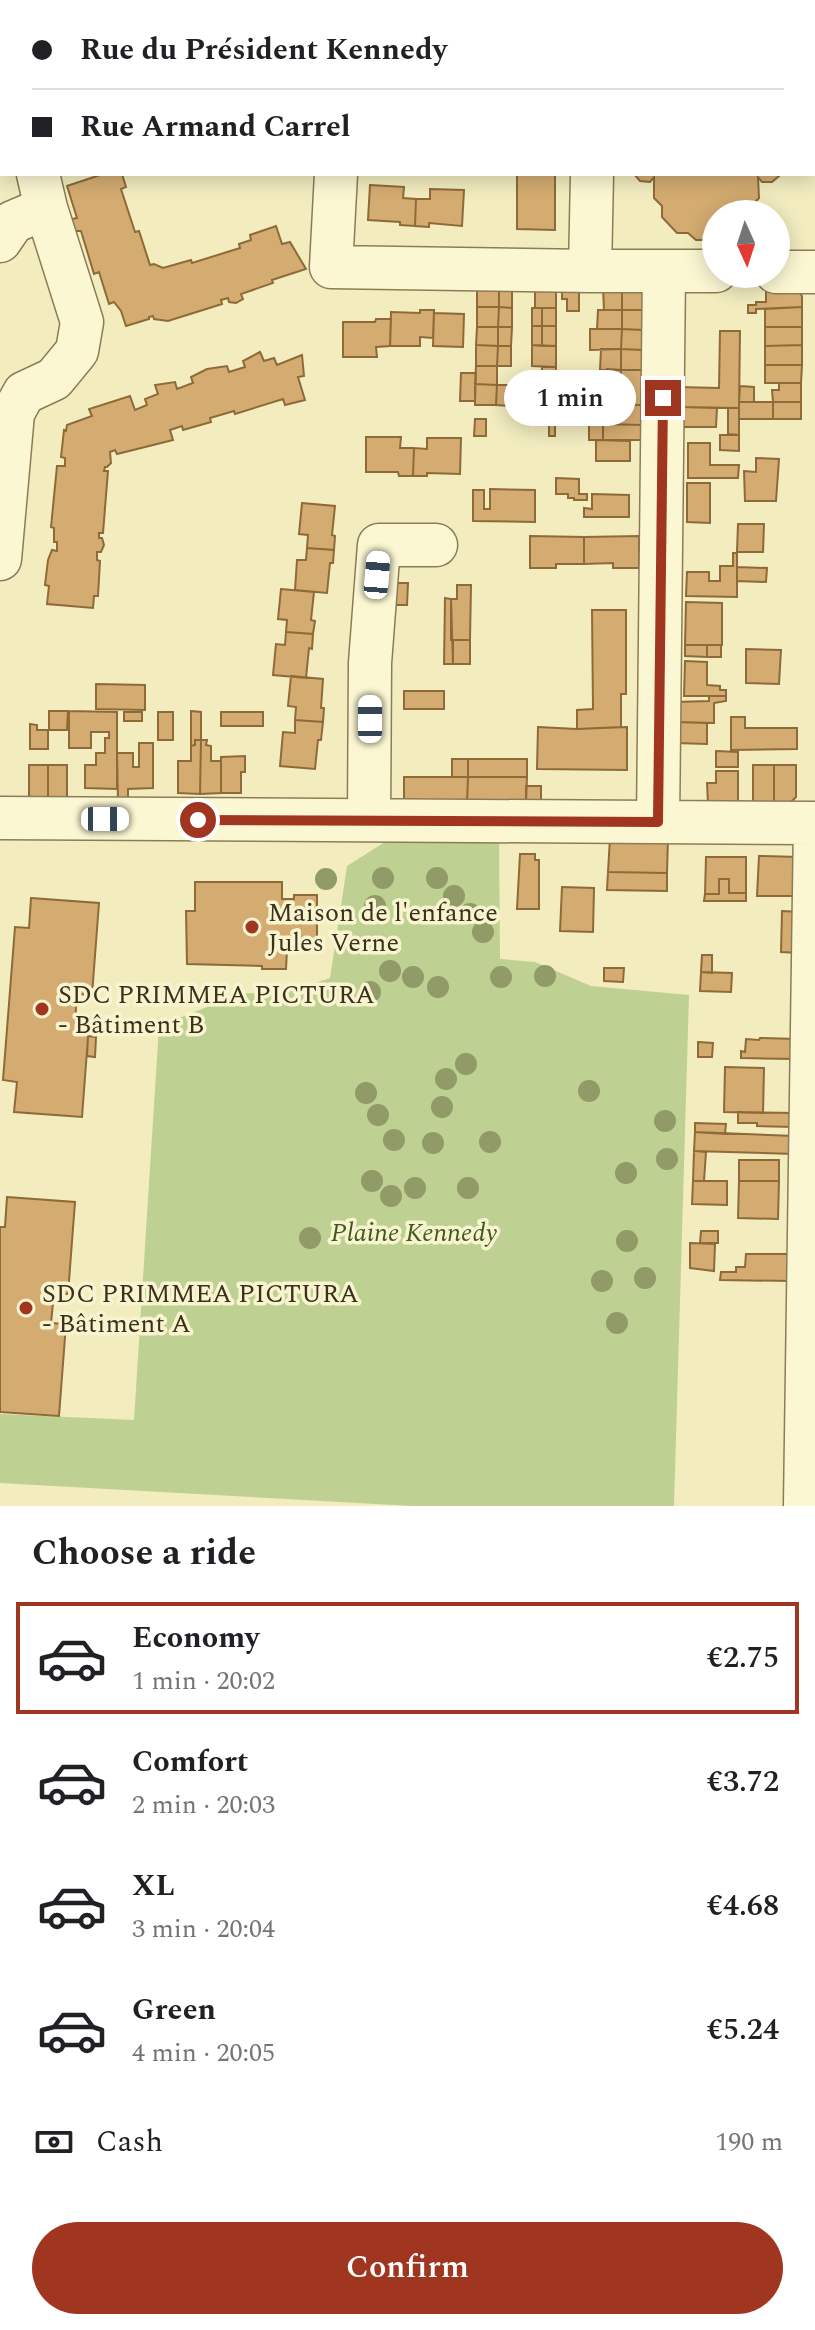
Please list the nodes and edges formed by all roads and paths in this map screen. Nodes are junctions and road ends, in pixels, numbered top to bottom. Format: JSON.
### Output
{"nodes":[{"id":1,"x":336,"y":176,"type":"edge"},
{"id":2,"x":592,"y":176,"type":"edge"},
{"id":3,"x":19,"y":212,"type":"edge"},
{"id":4,"x":590,"y":271,"type":"junction"},
{"id":5,"x":664,"y":271,"type":"junction"},
{"id":6,"x":702,"y":271,"type":"edge"},
{"id":7,"x":790,"y":272,"type":"edge"},
{"id":8,"x":815,"y":272,"type":"edge"},
{"id":9,"x":12,"y":384,"type":"edge"},
{"id":10,"x":436,"y":545,"type":"dead end"},
{"id":11,"x":0,"y":559,"type":"edge"},
{"id":12,"x":815,"y":809,"type":"edge"},
{"id":13,"x":815,"y":816,"type":"edge"},
{"id":14,"x":0,"y":818,"type":"edge"},
{"id":15,"x":369,"y":820,"type":"junction"},
{"id":16,"x":658,"y":822,"type":"junction"},
{"id":17,"x":815,"y":823,"type":"edge"},
{"id":18,"x":805,"y":1506,"type":"edge"}],
"edges":[{"from":1,"to":4,"type":"street"},
{"from":2,"to":4,"type":"street"},
{"from":3,"to":9,"type":"street"},
{"from":4,"to":5,"type":"street"},
{"from":5,"to":6,"type":"street"},
{"from":5,"to":16,"type":"street"},
{"from":7,"to":8,"type":"street"},
{"from":9,"to":11,"type":"street"},
{"from":10,"to":15,"type":"street"},
{"from":12,"to":13,"type":"street"},
{"from":14,"to":15,"type":"street"},
{"from":15,"to":16,"type":"street"},
{"from":16,"to":17,"type":"street"},
{"from":17,"to":18,"type":"street"}]}
